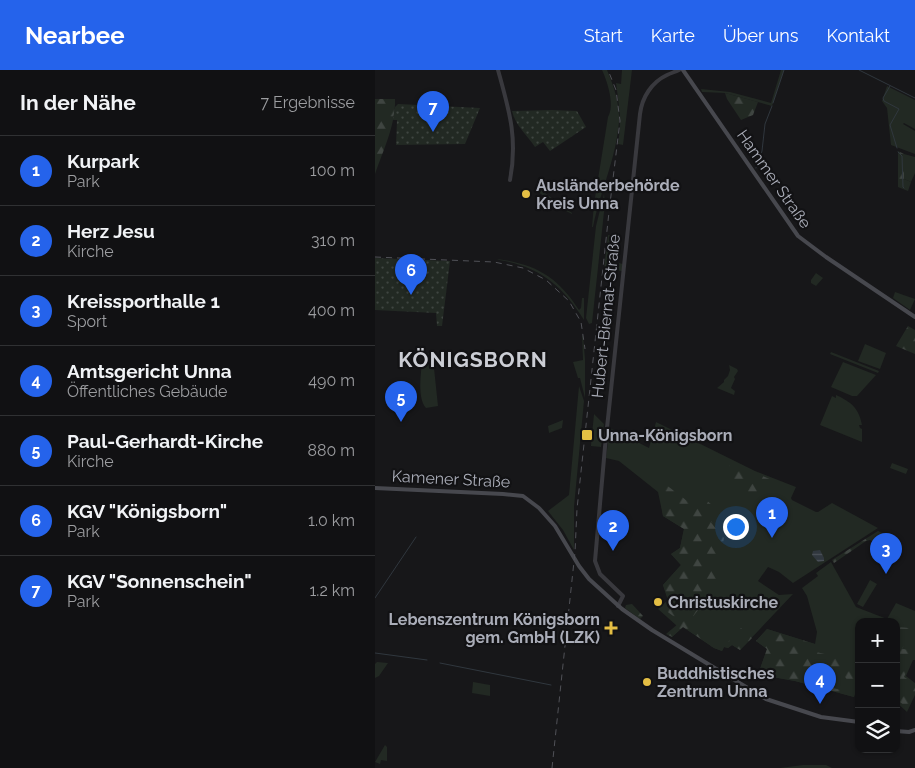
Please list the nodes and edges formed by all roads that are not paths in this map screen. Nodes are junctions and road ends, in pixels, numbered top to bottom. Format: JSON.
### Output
{"nodes":[{"id":1,"x":498,"y":70,"type":"edge"},
{"id":2,"x":679,"y":70,"type":"edge"},
{"id":3,"x":683,"y":70,"type":"edge"},
{"id":4,"x":670,"y":71,"type":"edge"},
{"id":5,"x":510,"y":180,"type":"dead end"},
{"id":6,"x":915,"y":317,"type":"edge"},
{"id":7,"x":375,"y":488,"type":"edge"},
{"id":8,"x":618,"y":606,"type":"junction"},
{"id":9,"x":855,"y":722,"type":"edge"},
{"id":10,"x":915,"y":730,"type":"edge"},
{"id":11,"x":900,"y":733,"type":"edge"}],
"edges":[{"from":1,"to":5,"type":"street"},
{"from":2,"to":4,"type":"street","name":"Hubert-Biernat-Straße"},
{"from":3,"to":6,"type":"main road","name":"Hammer Straße"},
{"from":4,"to":8,"type":"street","name":"Hubert-Biernat-Straße"},
{"from":7,"to":8,"type":"main road","name":"Kamener Straße"},
{"from":8,"to":9,"type":"main road","name":"Kamener Straße"},
{"from":10,"to":11,"type":"main road"}]}
